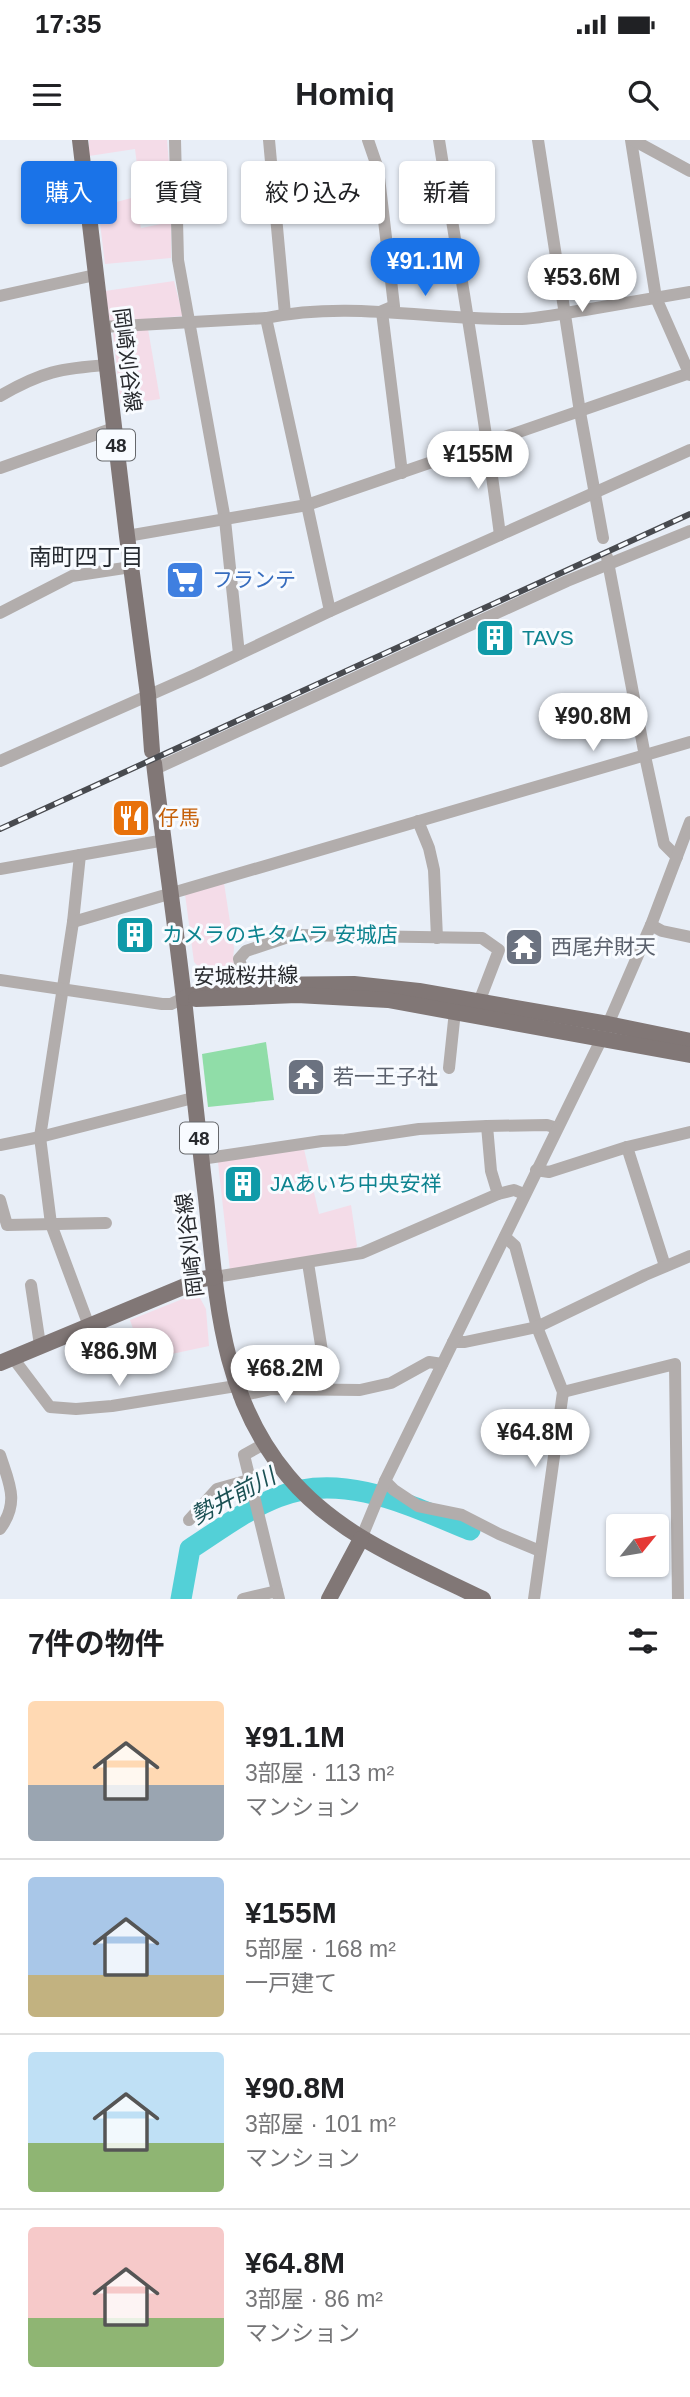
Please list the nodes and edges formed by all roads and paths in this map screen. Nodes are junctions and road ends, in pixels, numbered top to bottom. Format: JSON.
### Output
{"nodes":[{"id":1,"x":80,"y":140,"type":"edge"},
{"id":2,"x":174,"y":140,"type":"edge"},
{"id":3,"x":269,"y":140,"type":"edge"},
{"id":4,"x":368,"y":140,"type":"edge"},
{"id":5,"x":439,"y":140,"type":"edge"},
{"id":6,"x":538,"y":140,"type":"edge"},
{"id":7,"x":632,"y":140,"type":"edge"},
{"id":8,"x":690,"y":171,"type":"edge"},
{"id":9,"x":95,"y":275,"type":"junction"},
{"id":10,"x":690,"y":292,"type":"edge"},
{"id":11,"x":0,"y":296,"type":"edge"},
{"id":12,"x":656,"y":298,"type":"junction"},
{"id":13,"x":382,"y":312,"type":"junction"},
{"id":14,"x":565,"y":313,"type":"junction"},
{"id":15,"x":285,"y":314,"type":"junction"},
{"id":16,"x":266,"y":318,"type":"junction"},
{"id":17,"x":467,"y":318,"type":"junction"},
{"id":18,"x":189,"y":322,"type":"junction"},
{"id":19,"x":102,"y":327,"type":"junction"},
{"id":20,"x":108,"y":365,"type":"junction"},
{"id":21,"x":690,"y":374,"type":"edge"},
{"id":22,"x":0,"y":396,"type":"edge"},
{"id":23,"x":580,"y":412,"type":"junction"},
{"id":24,"x":114,"y":428,"type":"junction"},
{"id":25,"x":488,"y":443,"type":"junction"},
{"id":26,"x":690,"y":450,"type":"edge"},
{"id":27,"x":0,"y":468,"type":"edge"},
{"id":28,"x":402,"y":472,"type":"junction"},
{"id":29,"x":596,"y":494,"type":"junction"},
{"id":30,"x":307,"y":505,"type":"junction"},
{"id":31,"x":225,"y":520,"type":"junction"},
{"id":32,"x":690,"y":531,"type":"edge"},
{"id":33,"x":500,"y":535,"type":"junction"},
{"id":34,"x":127,"y":536,"type":"junction"},
{"id":35,"x":603,"y":538,"type":"dead end"},
{"id":36,"x":608,"y":560,"type":"junction"},
{"id":37,"x":131,"y":567,"type":"junction"},
{"id":38,"x":330,"y":611,"type":"junction"},
{"id":39,"x":0,"y":613,"type":"edge"},
{"id":40,"x":239,"y":654,"type":"junction"},
{"id":41,"x":148,"y":695,"type":"junction"},
{"id":42,"x":690,"y":742,"type":"edge"},
{"id":43,"x":645,"y":756,"type":"junction"},
{"id":44,"x":0,"y":761,"type":"edge"},
{"id":45,"x":154,"y":761,"type":"junction"},
{"id":46,"x":418,"y":821,"type":"junction"},
{"id":47,"x":690,"y":822,"type":"edge"},
{"id":48,"x":165,"y":840,"type":"junction"},
{"id":49,"x":80,"y":855,"type":"junction"},
{"id":50,"x":677,"y":857,"type":"junction"},
{"id":51,"x":0,"y":869,"type":"edge"},
{"id":52,"x":170,"y":896,"type":"junction"},
{"id":53,"x":73,"y":922,"type":"junction"},
{"id":54,"x":651,"y":925,"type":"junction"},
{"id":55,"x":690,"y":937,"type":"edge"},
{"id":56,"x":437,"y":938,"type":"junction"},
{"id":57,"x":0,"y":980,"type":"edge"},
{"id":58,"x":247,"y":985,"type":"junction"},
{"id":59,"x":62,"y":988,"type":"junction"},
{"id":60,"x":184,"y":998,"type":"junction"},
{"id":61,"x":478,"y":1002,"type":"junction"},
{"id":62,"x":455,"y":1011,"type":"junction"},
{"id":63,"x":605,"y":1031,"type":"junction"},
{"id":64,"x":690,"y":1041,"type":"edge"},
{"id":65,"x":690,"y":1055,"type":"edge"},
{"id":66,"x":449,"y":1068,"type":"dead end"},
{"id":67,"x":193,"y":1098,"type":"junction"},
{"id":68,"x":488,"y":1126,"type":"junction"},
{"id":69,"x":557,"y":1128,"type":"junction"},
{"id":70,"x":690,"y":1132,"type":"edge"},
{"id":71,"x":40,"y":1138,"type":"junction"},
{"id":72,"x":0,"y":1145,"type":"edge"},
{"id":73,"x":627,"y":1147,"type":"junction"},
{"id":74,"x":201,"y":1159,"type":"junction"},
{"id":75,"x":536,"y":1170,"type":"junction"},
{"id":76,"x":498,"y":1194,"type":"junction"},
{"id":77,"x":524,"y":1194,"type":"junction"},
{"id":78,"x":0,"y":1200,"type":"edge"},
{"id":79,"x":106,"y":1223,"type":"dead end"},
{"id":80,"x":51,"y":1224,"type":"junction"},
{"id":81,"x":505,"y":1237,"type":"junction"},
{"id":82,"x":690,"y":1256,"type":"edge"},
{"id":83,"x":308,"y":1263,"type":"junction"},
{"id":84,"x":665,"y":1266,"type":"junction"},
{"id":85,"x":215,"y":1277,"type":"junction"},
{"id":86,"x":31,"y":1285,"type":"dead end"},
{"id":87,"x":89,"y":1326,"type":"junction"},
{"id":88,"x":537,"y":1327,"type":"junction"},
{"id":89,"x":453,"y":1342,"type":"junction"},
{"id":90,"x":40,"y":1345,"type":"junction"},
{"id":91,"x":7,"y":1361,"type":"edge"},
{"id":92,"x":442,"y":1364,"type":"junction"},
{"id":93,"x":328,"y":1389,"type":"junction"},
{"id":94,"x":238,"y":1391,"type":"junction"},
{"id":95,"x":563,"y":1392,"type":"junction"},
{"id":96,"x":264,"y":1444,"type":"junction"},
{"id":97,"x":0,"y":1455,"type":"edge"},
{"id":98,"x":249,"y":1480,"type":"junction"},
{"id":99,"x":385,"y":1481,"type":"junction"},
{"id":100,"x":189,"y":1520,"type":"dead end"},
{"id":101,"x":0,"y":1529,"type":"edge"},
{"id":102,"x":361,"y":1539,"type":"junction"},
{"id":103,"x":540,"y":1551,"type":"junction"},
{"id":104,"x":278,"y":1595,"type":"edge"},
{"id":105,"x":243,"y":1599,"type":"edge"},
{"id":106,"x":329,"y":1599,"type":"edge"},
{"id":107,"x":483,"y":1599,"type":"edge"},
{"id":108,"x":534,"y":1599,"type":"edge"},
{"id":109,"x":678,"y":1599,"type":"edge"}],
"edges":[{"from":1,"to":9,"type":"main road","name":"岡崎刈谷線","number":"48"},
{"from":2,"to":18,"type":"street"},
{"from":3,"to":15,"type":"street"},
{"from":4,"to":13,"type":"street"},
{"from":5,"to":17,"type":"street"},
{"from":6,"to":14,"type":"street"},
{"from":7,"to":8,"type":"street"},
{"from":7,"to":12,"type":"street"},
{"from":9,"to":11,"type":"street"},
{"from":9,"to":19,"type":"main road","name":"岡崎刈谷線","number":"48"},
{"from":10,"to":12,"type":"street"},
{"from":12,"to":14,"type":"street"},
{"from":12,"to":21,"type":"street"},
{"from":13,"to":15,"type":"street"},
{"from":13,"to":17,"type":"street"},
{"from":13,"to":28,"type":"street"},
{"from":14,"to":17,"type":"street"},
{"from":14,"to":23,"type":"street"},
{"from":15,"to":16,"type":"street"},
{"from":16,"to":18,"type":"street"},
{"from":16,"to":30,"type":"street"},
{"from":17,"to":25,"type":"street"},
{"from":18,"to":19,"type":"street"},
{"from":18,"to":31,"type":"street"},
{"from":19,"to":20,"type":"main road","name":"岡崎刈谷線","number":"48"},
{"from":20,"to":22,"type":"street"},
{"from":20,"to":24,"type":"main road","name":"岡崎刈谷線","number":"48"},
{"from":21,"to":23,"type":"street"},
{"from":23,"to":25,"type":"street"},
{"from":23,"to":29,"type":"street"},
{"from":24,"to":27,"type":"street"},
{"from":24,"to":34,"type":"main road","name":"岡崎刈谷線","number":"48"},
{"from":25,"to":28,"type":"street"},
{"from":25,"to":33,"type":"street"},
{"from":26,"to":29,"type":"street"},
{"from":28,"to":30,"type":"street"},
{"from":29,"to":33,"type":"street"},
{"from":29,"to":35,"type":"street"},
{"from":30,"to":31,"type":"street"},
{"from":30,"to":38,"type":"street"},
{"from":31,"to":34,"type":"street"},
{"from":31,"to":40,"type":"street"},
{"from":32,"to":36,"type":"street"},
{"from":33,"to":38,"type":"street"},
{"from":34,"to":37,"type":"main road","name":"岡崎刈谷線","number":"48"},
{"from":36,"to":43,"type":"street"},
{"from":36,"to":45,"type":"street"},
{"from":37,"to":39,"type":"street"},
{"from":37,"to":41,"type":"main road","name":"岡崎刈谷線","number":"48"},
{"from":38,"to":40,"type":"street"},
{"from":40,"to":41,"type":"street"},
{"from":41,"to":44,"type":"street"},
{"from":41,"to":45,"type":"main road","name":"岡崎刈谷線","number":"48"},
{"from":42,"to":43,"type":"street"},
{"from":43,"to":46,"type":"street"},
{"from":43,"to":50,"type":"street"},
{"from":45,"to":48,"type":"main road","name":"岡崎刈谷線","number":"48"},
{"from":46,"to":52,"type":"street"},
{"from":46,"to":56,"type":"street"},
{"from":47,"to":50,"type":"street"},
{"from":48,"to":49,"type":"street"},
{"from":48,"to":52,"type":"main road","name":"岡崎刈谷線","number":"48"},
{"from":49,"to":51,"type":"street"},
{"from":49,"to":53,"type":"street"},
{"from":50,"to":54,"type":"street"},
{"from":52,"to":53,"type":"street"},
{"from":52,"to":60,"type":"main road","name":"岡崎刈谷線","number":"48"},
{"from":53,"to":59,"type":"street"},
{"from":54,"to":55,"type":"street"},
{"from":54,"to":63,"type":"street"},
{"from":56,"to":58,"type":"street"},
{"from":56,"to":61,"type":"street"},
{"from":57,"to":59,"type":"street"},
{"from":58,"to":60,"type":"main road","name":"安城桜井線"},
{"from":58,"to":61,"type":"main road","name":"安城桜井線"},
{"from":59,"to":60,"type":"street"},
{"from":59,"to":71,"type":"street"},
{"from":60,"to":62,"type":"main road","name":"安城桜井線"},
{"from":60,"to":67,"type":"main road","name":"岡崎刈谷線","number":"48"},
{"from":61,"to":63,"type":"main road","name":"安城桜井線"},
{"from":62,"to":63,"type":"main road","name":"安城桜井線"},
{"from":62,"to":66,"type":"street"},
{"from":63,"to":64,"type":"main road","name":"安城桜井線"},
{"from":63,"to":65,"type":"main road","name":"安城桜井線"},
{"from":63,"to":69,"type":"street"},
{"from":67,"to":71,"type":"street"},
{"from":67,"to":74,"type":"main road","name":"岡崎刈谷線","number":"48"},
{"from":68,"to":69,"type":"street"},
{"from":68,"to":74,"type":"street"},
{"from":68,"to":76,"type":"street"},
{"from":69,"to":75,"type":"street"},
{"from":70,"to":73,"type":"street"},
{"from":71,"to":72,"type":"street"},
{"from":71,"to":80,"type":"street"},
{"from":73,"to":75,"type":"street"},
{"from":73,"to":84,"type":"street"},
{"from":74,"to":85,"type":"main road","name":"岡崎刈谷線","number":"48"},
{"from":75,"to":77,"type":"street"},
{"from":76,"to":77,"type":"street"},
{"from":76,"to":83,"type":"street"},
{"from":77,"to":81,"type":"street"},
{"from":78,"to":80,"type":"street"},
{"from":79,"to":80,"type":"street"},
{"from":80,"to":87,"type":"street"},
{"from":81,"to":88,"type":"street"},
{"from":81,"to":89,"type":"street"},
{"from":82,"to":84,"type":"street"},
{"from":83,"to":85,"type":"street"},
{"from":83,"to":93,"type":"street"},
{"from":84,"to":88,"type":"street"},
{"from":85,"to":87,"type":"main road"},
{"from":85,"to":94,"type":"main road","name":"岡崎刈谷線","number":"48"},
{"from":86,"to":90,"type":"street"},
{"from":87,"to":90,"type":"main road"},
{"from":88,"to":89,"type":"street"},
{"from":88,"to":95,"type":"street"},
{"from":89,"to":92,"type":"street"},
{"from":90,"to":91,"type":"main road"},
{"from":91,"to":94,"type":"street"},
{"from":92,"to":93,"type":"street"},
{"from":92,"to":99,"type":"street"},
{"from":93,"to":94,"type":"street"},
{"from":94,"to":96,"type":"main road","name":"岡崎刈谷線","number":"48"},
{"from":95,"to":103,"type":"street"},
{"from":95,"to":109,"type":"street"},
{"from":96,"to":98,"type":"street"},
{"from":96,"to":102,"type":"main road","name":"岡崎刈谷線","number":"48"},
{"from":97,"to":101,"type":"street"},
{"from":98,"to":100,"type":"street"},
{"from":98,"to":104,"type":"street"},
{"from":99,"to":102,"type":"street"},
{"from":99,"to":103,"type":"street"},
{"from":102,"to":106,"type":"main road"},
{"from":102,"to":107,"type":"main road","name":"岡崎刈谷線","number":"48"},
{"from":103,"to":108,"type":"street"},
{"from":104,"to":105,"type":"street"}]}
